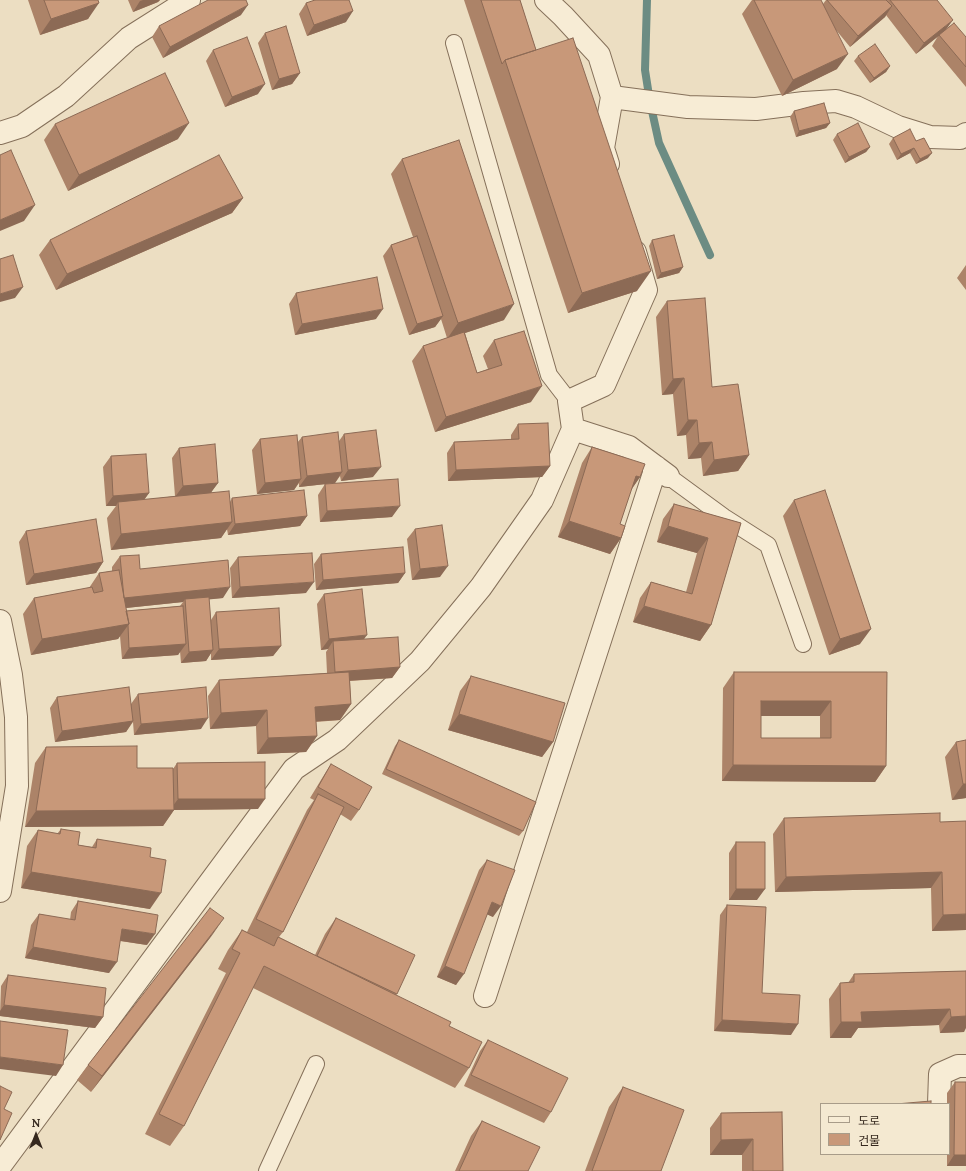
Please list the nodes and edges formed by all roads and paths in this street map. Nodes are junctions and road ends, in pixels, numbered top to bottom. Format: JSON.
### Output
{"nodes":[{"id":1,"x":189,"y":0,"type":"edge"},
{"id":2,"x":546,"y":0,"type":"edge"},
{"id":3,"x":454,"y":43,"type":"dead end"},
{"id":4,"x":612,"y":97,"type":"junction"},
{"id":5,"x":0,"y":133,"type":"edge"},
{"id":6,"x":966,"y":134,"type":"edge"},
{"id":7,"x":615,"y":185,"type":"edge"},
{"id":8,"x":628,"y":230,"type":"edge"},
{"id":9,"x":569,"y":401,"type":"junction"},
{"id":10,"x":573,"y":429,"type":"junction"},
{"id":11,"x":662,"y":471,"type":"junction"},
{"id":12,"x":0,"y":622,"type":"edge"},
{"id":13,"x":802,"y":644,"type":"dead end"},
{"id":14,"x":0,"y":891,"type":"edge"},
{"id":15,"x":485,"y":996,"type":"dead end"},
{"id":16,"x":316,"y":1064,"type":"dead end"},
{"id":17,"x":966,"y":1066,"type":"edge"},
{"id":18,"x":939,"y":1103,"type":"edge"},
{"id":19,"x":0,"y":1166,"type":"edge"},
{"id":20,"x":267,"y":1171,"type":"edge"}],
"edges":[{"from":1,"to":5,"type":"street"},
{"from":2,"to":4,"type":"street"},
{"from":3,"to":9,"type":"lane"},
{"from":4,"to":6,"type":"street"},
{"from":4,"to":7,"type":"street"},
{"from":8,"to":9,"type":"street"},
{"from":9,"to":10,"type":"street"},
{"from":10,"to":11,"type":"street"},
{"from":10,"to":19,"type":"street"},
{"from":11,"to":13,"type":"lane"},
{"from":11,"to":15,"type":"street"},
{"from":12,"to":14,"type":"street"},
{"from":16,"to":20,"type":"lane"},
{"from":17,"to":18,"type":"street"}]}
